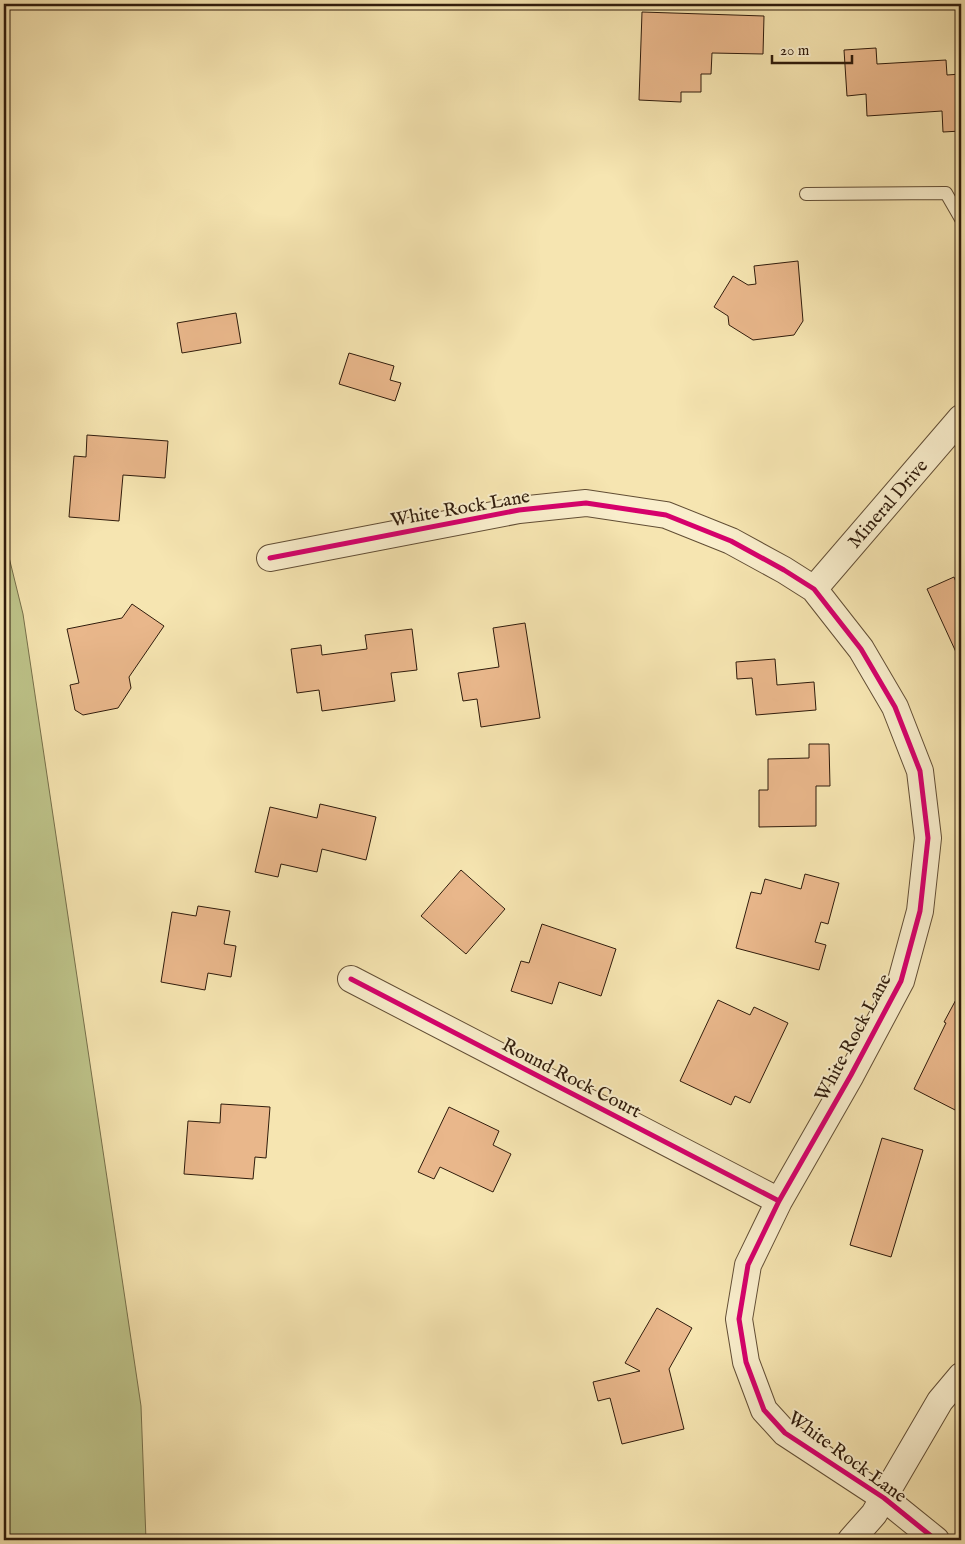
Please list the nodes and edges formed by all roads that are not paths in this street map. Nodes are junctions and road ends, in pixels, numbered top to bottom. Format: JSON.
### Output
{"nodes":[{"id":1,"x":806,"y":194,"type":"dead end"},
{"id":2,"x":961,"y":219,"type":"edge"},
{"id":3,"x":961,"y":418,"type":"edge"},
{"id":4,"x":270,"y":558,"type":"dead end"},
{"id":5,"x":814,"y":589,"type":"junction"},
{"id":6,"x":352,"y":979,"type":"dead end"},
{"id":7,"x":779,"y":1201,"type":"junction"},
{"id":8,"x":961,"y":1376,"type":"edge"},
{"id":9,"x":884,"y":1498,"type":"junction"},
{"id":10,"x":851,"y":1540,"type":"edge"},
{"id":11,"x":936,"y":1540,"type":"edge"}],
"edges":[{"from":1,"to":2,"type":"lane"},
{"from":3,"to":5,"type":"street","name":"Mineral Drive"},
{"from":4,"to":5,"type":"street","name":"White Rock Lane"},
{"from":5,"to":7,"type":"street","name":"White Rock Lane"},
{"from":6,"to":7,"type":"street","name":"Round Rock Court"},
{"from":7,"to":9,"type":"street","name":"White Rock Lane"},
{"from":8,"to":9,"type":"street"},
{"from":9,"to":10,"type":"street"},
{"from":9,"to":11,"type":"street","name":"White Rock Lane"}]}
